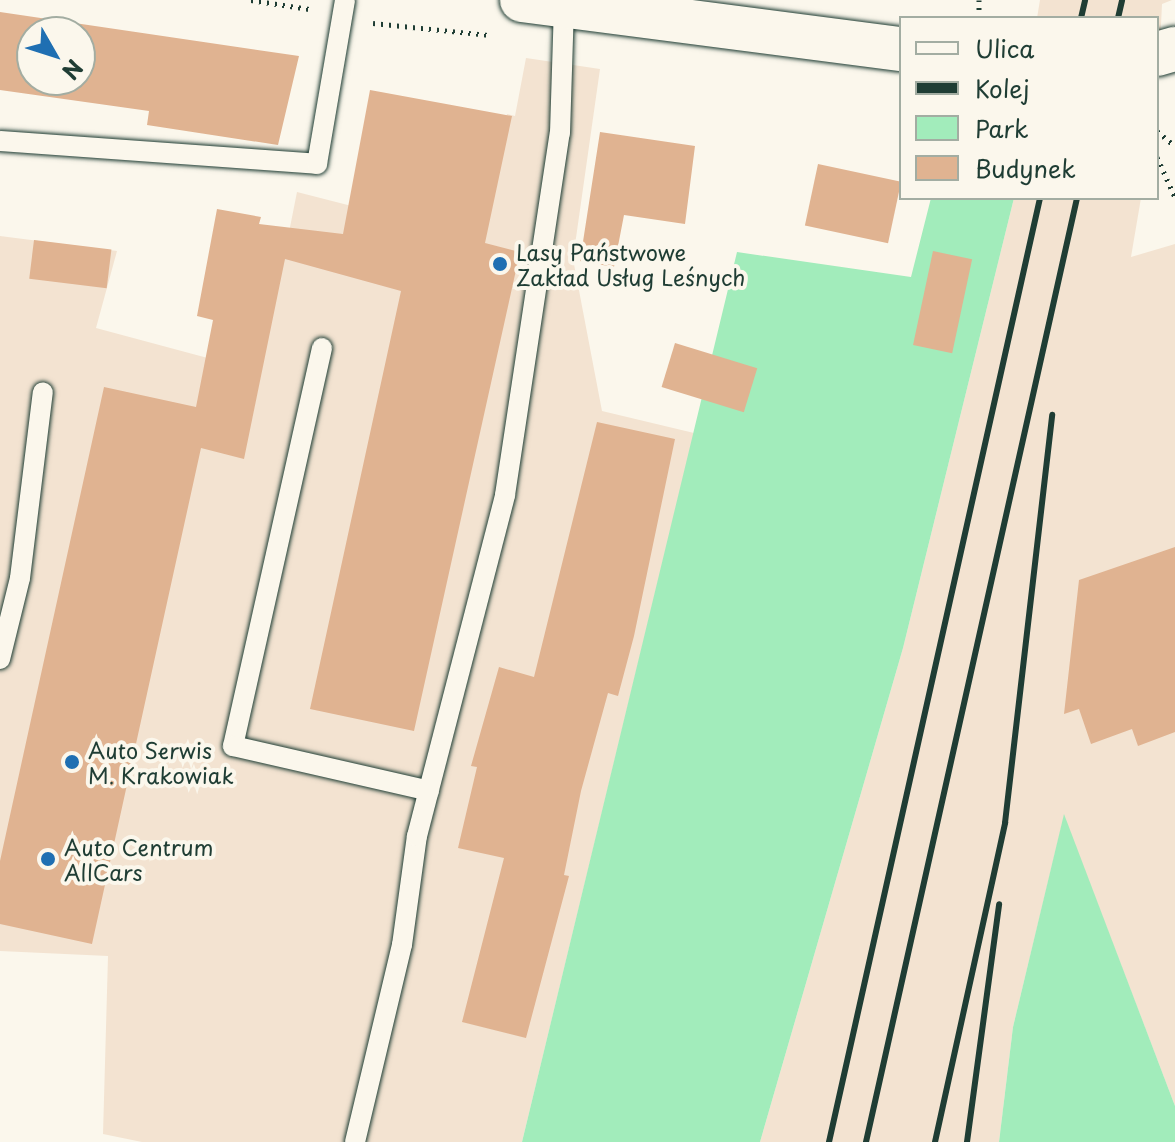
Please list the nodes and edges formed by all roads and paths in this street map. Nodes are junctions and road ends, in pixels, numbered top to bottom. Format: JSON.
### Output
{"nodes":[{"id":1,"x":251,"y":0,"type":"edge"},
{"id":2,"x":343,"y":10,"type":"edge"},
{"id":3,"x":549,"y":15,"type":"edge"},
{"id":4,"x":899,"y":49,"type":"edge"},
{"id":5,"x":1159,"y":133,"type":"edge"},
{"id":6,"x":0,"y":141,"type":"edge"},
{"id":7,"x":1175,"y":146,"type":"edge"},
{"id":8,"x":1159,"y":161,"type":"edge"},
{"id":9,"x":1175,"y":197,"type":"edge"},
{"id":10,"x":322,"y":348,"type":"dead end"},
{"id":11,"x":43,"y":392,"type":"dead end"},
{"id":12,"x":1,"y":652,"type":"edge"},
{"id":13,"x":429,"y":791,"type":"junction"},
{"id":14,"x":355,"y":1142,"type":"edge"}],
"edges":[{"from":1,"to":2,"type":"path"},
{"from":2,"to":3,"type":"path"},
{"from":2,"to":6,"type":"lane"},
{"from":3,"to":4,"type":"street"},
{"from":3,"to":13,"type":"lane"},
{"from":5,"to":7,"type":"path"},
{"from":8,"to":9,"type":"path"},
{"from":10,"to":13,"type":"lane"},
{"from":11,"to":12,"type":"lane"},
{"from":13,"to":14,"type":"lane"}]}
